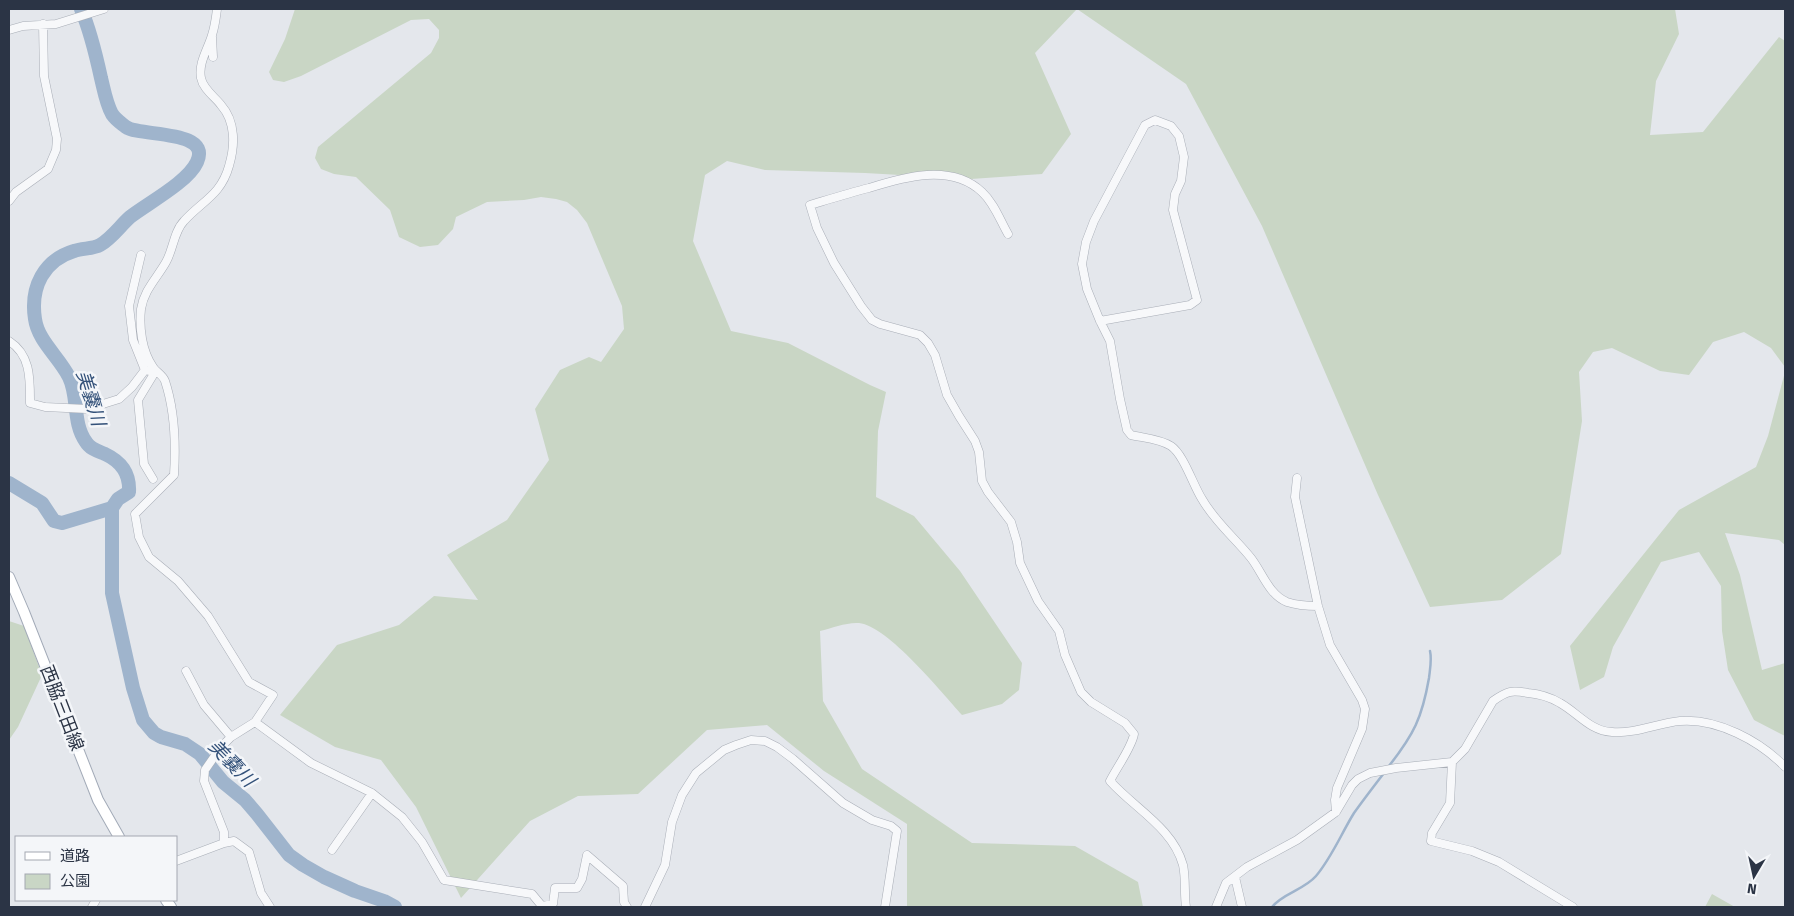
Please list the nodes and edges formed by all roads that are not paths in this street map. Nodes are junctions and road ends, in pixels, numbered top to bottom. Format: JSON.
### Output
{"nodes":[{"id":1,"x":104,"y":9,"type":"edge"},
{"id":2,"x":217,"y":9,"type":"edge"},
{"id":3,"x":43,"y":24,"type":"junction"},
{"id":4,"x":9,"y":30,"type":"edge"},
{"id":5,"x":212,"y":35,"type":"junction"},
{"id":6,"x":213,"y":57,"type":"dead end"},
{"id":7,"x":9,"y":201,"type":"edge"},
{"id":8,"x":1008,"y":234,"type":"dead end"},
{"id":9,"x":142,"y":255,"type":"dead end"},
{"id":10,"x":1100,"y":321,"type":"junction"},
{"id":11,"x":9,"y":341,"type":"edge"},
{"id":12,"x":145,"y":370,"type":"junction"},
{"id":13,"x":155,"y":372,"type":"junction"},
{"id":14,"x":1297,"y":478,"type":"dead end"},
{"id":15,"x":152,"y":479,"type":"dead end"},
{"id":16,"x":9,"y":577,"type":"edge"},
{"id":17,"x":1318,"y":606,"type":"junction"},
{"id":18,"x":186,"y":671,"type":"dead end"},
{"id":19,"x":256,"y":722,"type":"junction"},
{"id":20,"x":231,"y":737,"type":"junction"},
{"id":21,"x":1452,"y":762,"type":"junction"},
{"id":22,"x":1785,"y":767,"type":"edge"},
{"id":23,"x":372,"y":793,"type":"junction"},
{"id":24,"x":1336,"y":812,"type":"junction"},
{"id":25,"x":118,"y":836,"type":"edge"},
{"id":26,"x":224,"y":843,"type":"junction"},
{"id":27,"x":332,"y":850,"type":"dead end"},
{"id":28,"x":178,"y":861,"type":"edge"},
{"id":29,"x":1235,"y":877,"type":"junction"},
{"id":30,"x":270,"y":907,"type":"edge"},
{"id":31,"x":627,"y":907,"type":"edge"},
{"id":32,"x":645,"y":907,"type":"edge"},
{"id":33,"x":885,"y":907,"type":"edge"},
{"id":34,"x":1186,"y":907,"type":"edge"},
{"id":35,"x":1216,"y":907,"type":"edge"},
{"id":36,"x":1242,"y":907,"type":"edge"},
{"id":37,"x":1573,"y":907,"type":"edge"}],
"edges":[{"from":1,"to":3,"type":"street"},
{"from":2,"to":5,"type":"street"},
{"from":3,"to":4,"type":"street"},
{"from":3,"to":7,"type":"street"},
{"from":5,"to":6,"type":"street"},
{"from":5,"to":13,"type":"street"},
{"from":8,"to":34,"type":"street"},
{"from":9,"to":12,"type":"street"},
{"from":10,"to":10,"type":"street"},
{"from":10,"to":17,"type":"street"},
{"from":11,"to":12,"type":"street"},
{"from":12,"to":13,"type":"street"},
{"from":13,"to":15,"type":"street"},
{"from":13,"to":19,"type":"street"},
{"from":14,"to":17,"type":"street"},
{"from":16,"to":25,"type":"main road","name":"西脇三田線"},
{"from":17,"to":24,"type":"street"},
{"from":18,"to":20,"type":"street"},
{"from":19,"to":20,"type":"street"},
{"from":19,"to":23,"type":"street"},
{"from":20,"to":26,"type":"street"},
{"from":21,"to":22,"type":"street"},
{"from":21,"to":24,"type":"street"},
{"from":21,"to":37,"type":"street"},
{"from":23,"to":27,"type":"street"},
{"from":23,"to":31,"type":"street"},
{"from":24,"to":29,"type":"street"},
{"from":26,"to":28,"type":"street"},
{"from":26,"to":30,"type":"street"},
{"from":29,"to":35,"type":"street"},
{"from":29,"to":36,"type":"street"},
{"from":32,"to":33,"type":"street"}]}
